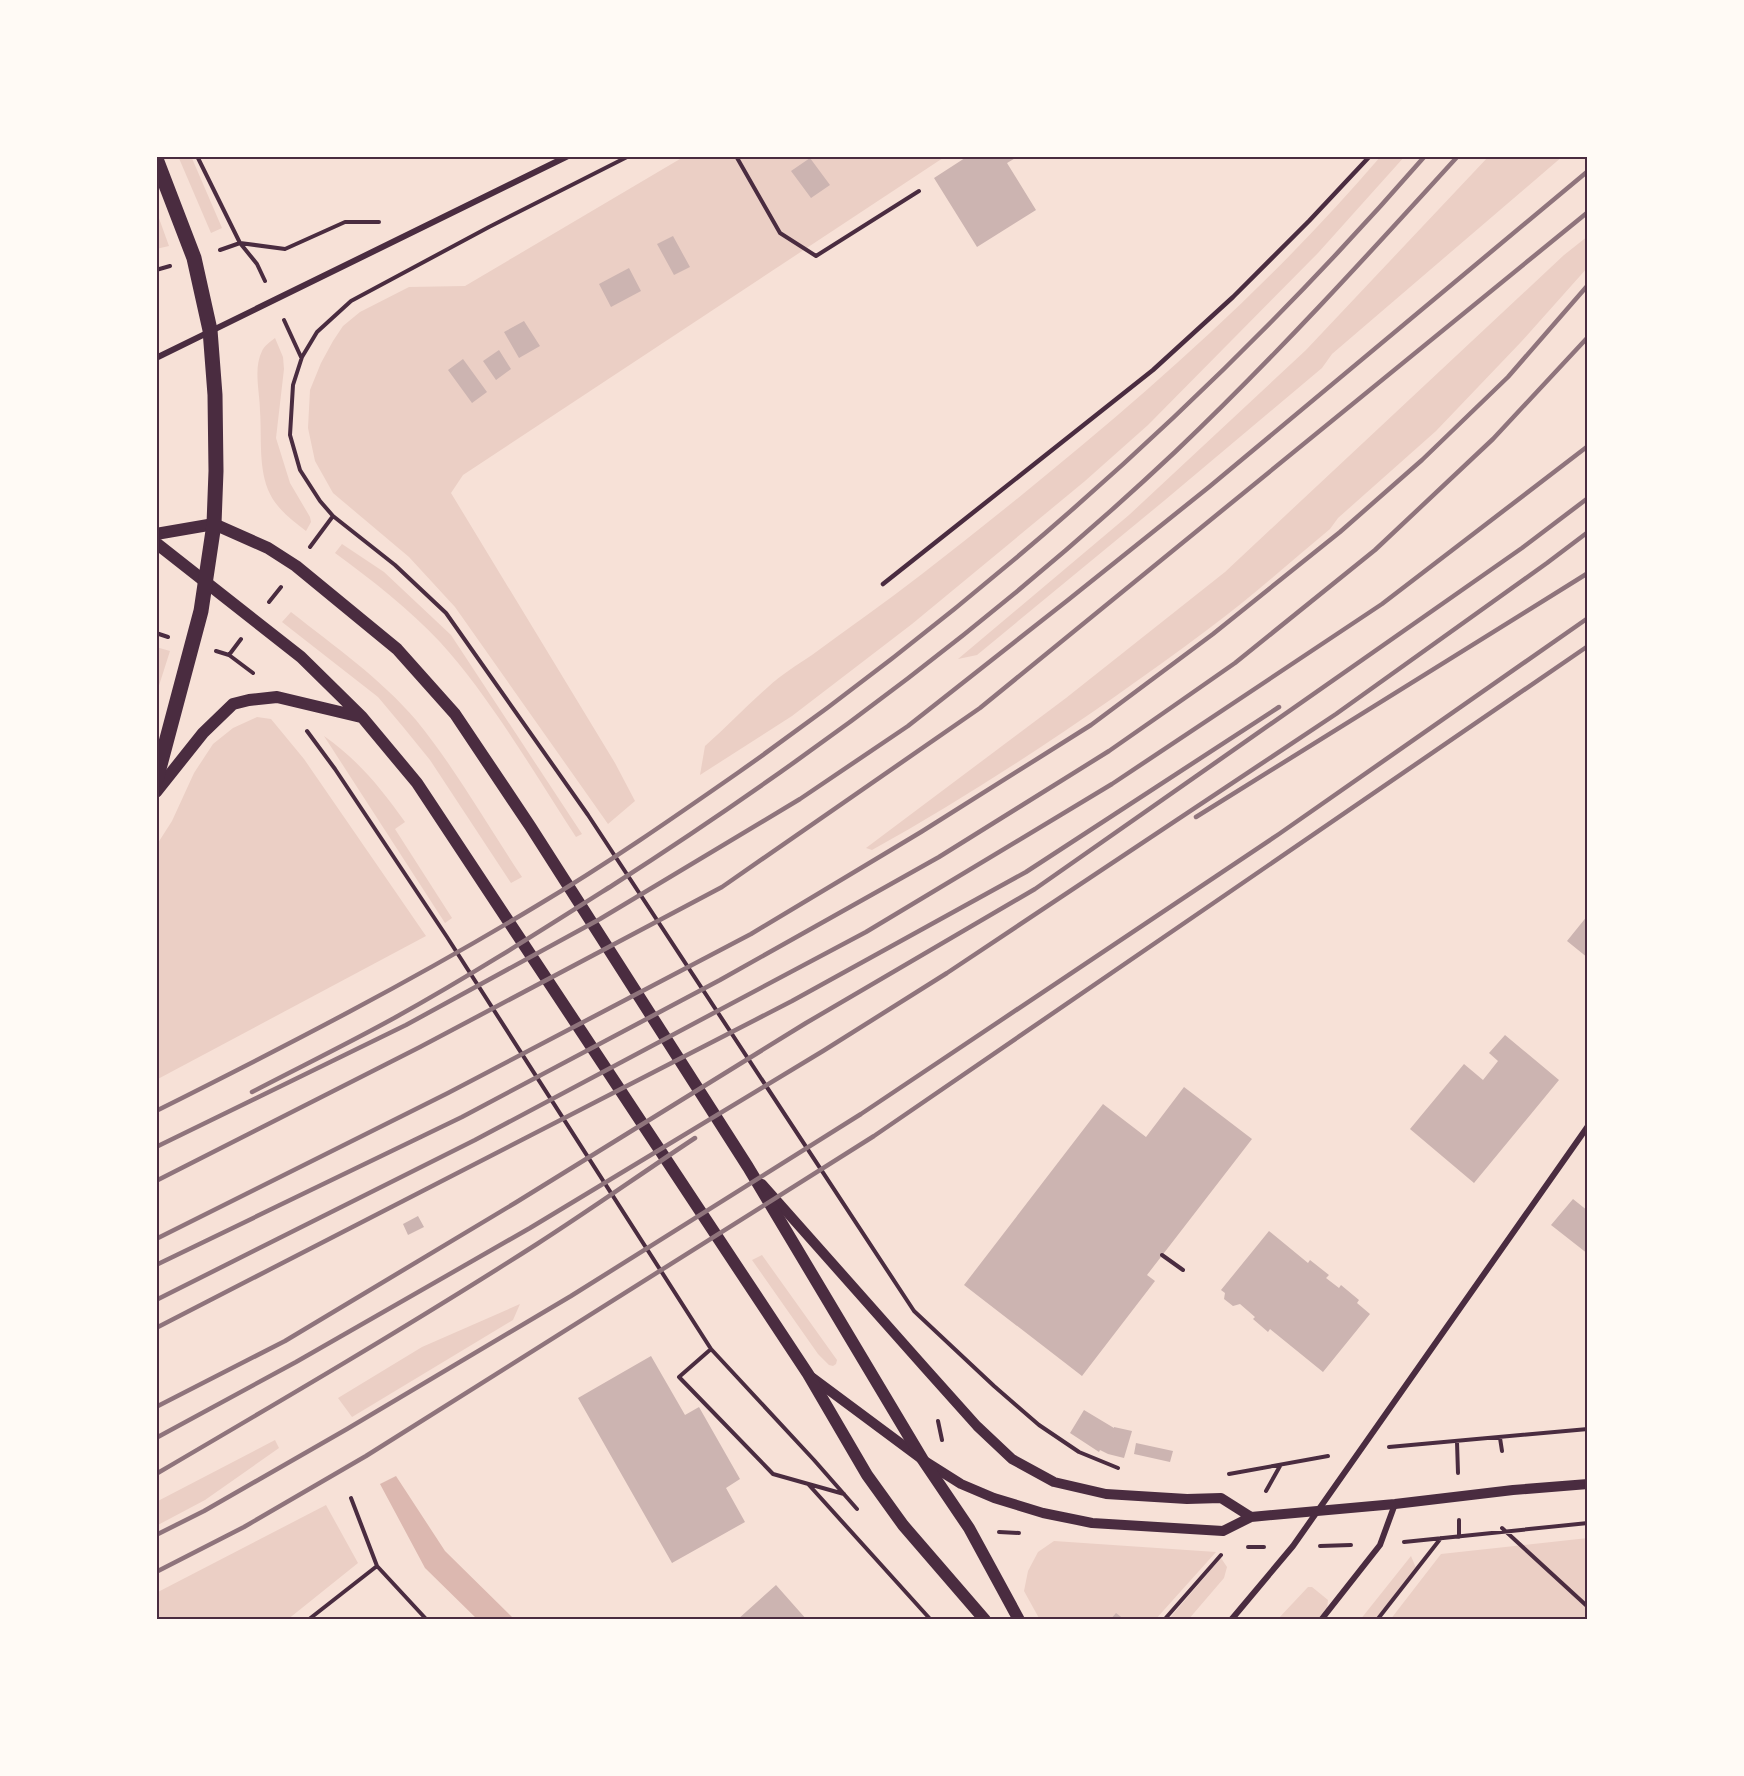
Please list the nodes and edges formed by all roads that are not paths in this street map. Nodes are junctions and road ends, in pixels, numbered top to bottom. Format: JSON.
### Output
{"nodes":[{"id":1,"x":568,"y":156,"type":"edge"},
{"id":2,"x":1370,"y":156,"type":"edge"},
{"id":3,"x":156,"y":159,"type":"edge"},
{"id":4,"x":210,"y":330,"type":"junction"},
{"id":5,"x":156,"y":358,"type":"edge"},
{"id":6,"x":214,"y":524,"type":"junction"},
{"id":7,"x":156,"y":534,"type":"edge"},
{"id":8,"x":156,"y":543,"type":"edge"},
{"id":9,"x":205,"y":581,"type":"junction"},
{"id":10,"x":884,"y":584,"type":"dead end"},
{"id":11,"x":362,"y":717,"type":"junction"},
{"id":12,"x":156,"y":780,"type":"edge"},
{"id":13,"x":156,"y":792,"type":"edge"},
{"id":14,"x":1588,"y":1126,"type":"edge"},
{"id":15,"x":748,"y":1167,"type":"junction"},
{"id":16,"x":808,"y":1374,"type":"junction"},
{"id":17,"x":923,"y":1460,"type":"junction"},
{"id":18,"x":1588,"y":1484,"type":"edge"},
{"id":19,"x":1395,"y":1504,"type":"junction"},
{"id":20,"x":1319,"y":1510,"type":"junction"},
{"id":21,"x":1251,"y":1516,"type":"junction"},
{"id":22,"x":985,"y":1620,"type":"edge"},
{"id":23,"x":1019,"y":1620,"type":"edge"},
{"id":24,"x":1231,"y":1620,"type":"edge"},
{"id":25,"x":1321,"y":1620,"type":"edge"}],
"edges":[{"from":1,"to":4,"type":"street"},
{"from":2,"to":10,"type":"lane"},
{"from":3,"to":4,"type":"main road"},
{"from":4,"to":5,"type":"street"},
{"from":4,"to":6,"type":"main road"},
{"from":6,"to":7,"type":"main road"},
{"from":6,"to":9,"type":"main road"},
{"from":6,"to":15,"type":"main road"},
{"from":8,"to":9,"type":"main road"},
{"from":9,"to":11,"type":"main road"},
{"from":9,"to":12,"type":"main road"},
{"from":11,"to":13,"type":"main road"},
{"from":11,"to":16,"type":"main road"},
{"from":14,"to":20,"type":"street"},
{"from":15,"to":17,"type":"main road"},
{"from":15,"to":21,"type":"street"},
{"from":16,"to":17,"type":"street"},
{"from":16,"to":22,"type":"main road"},
{"from":17,"to":21,"type":"street"},
{"from":17,"to":23,"type":"main road"},
{"from":18,"to":19,"type":"street"},
{"from":19,"to":20,"type":"street"},
{"from":19,"to":25,"type":"street"},
{"from":20,"to":21,"type":"street"},
{"from":20,"to":24,"type":"street"}]}
